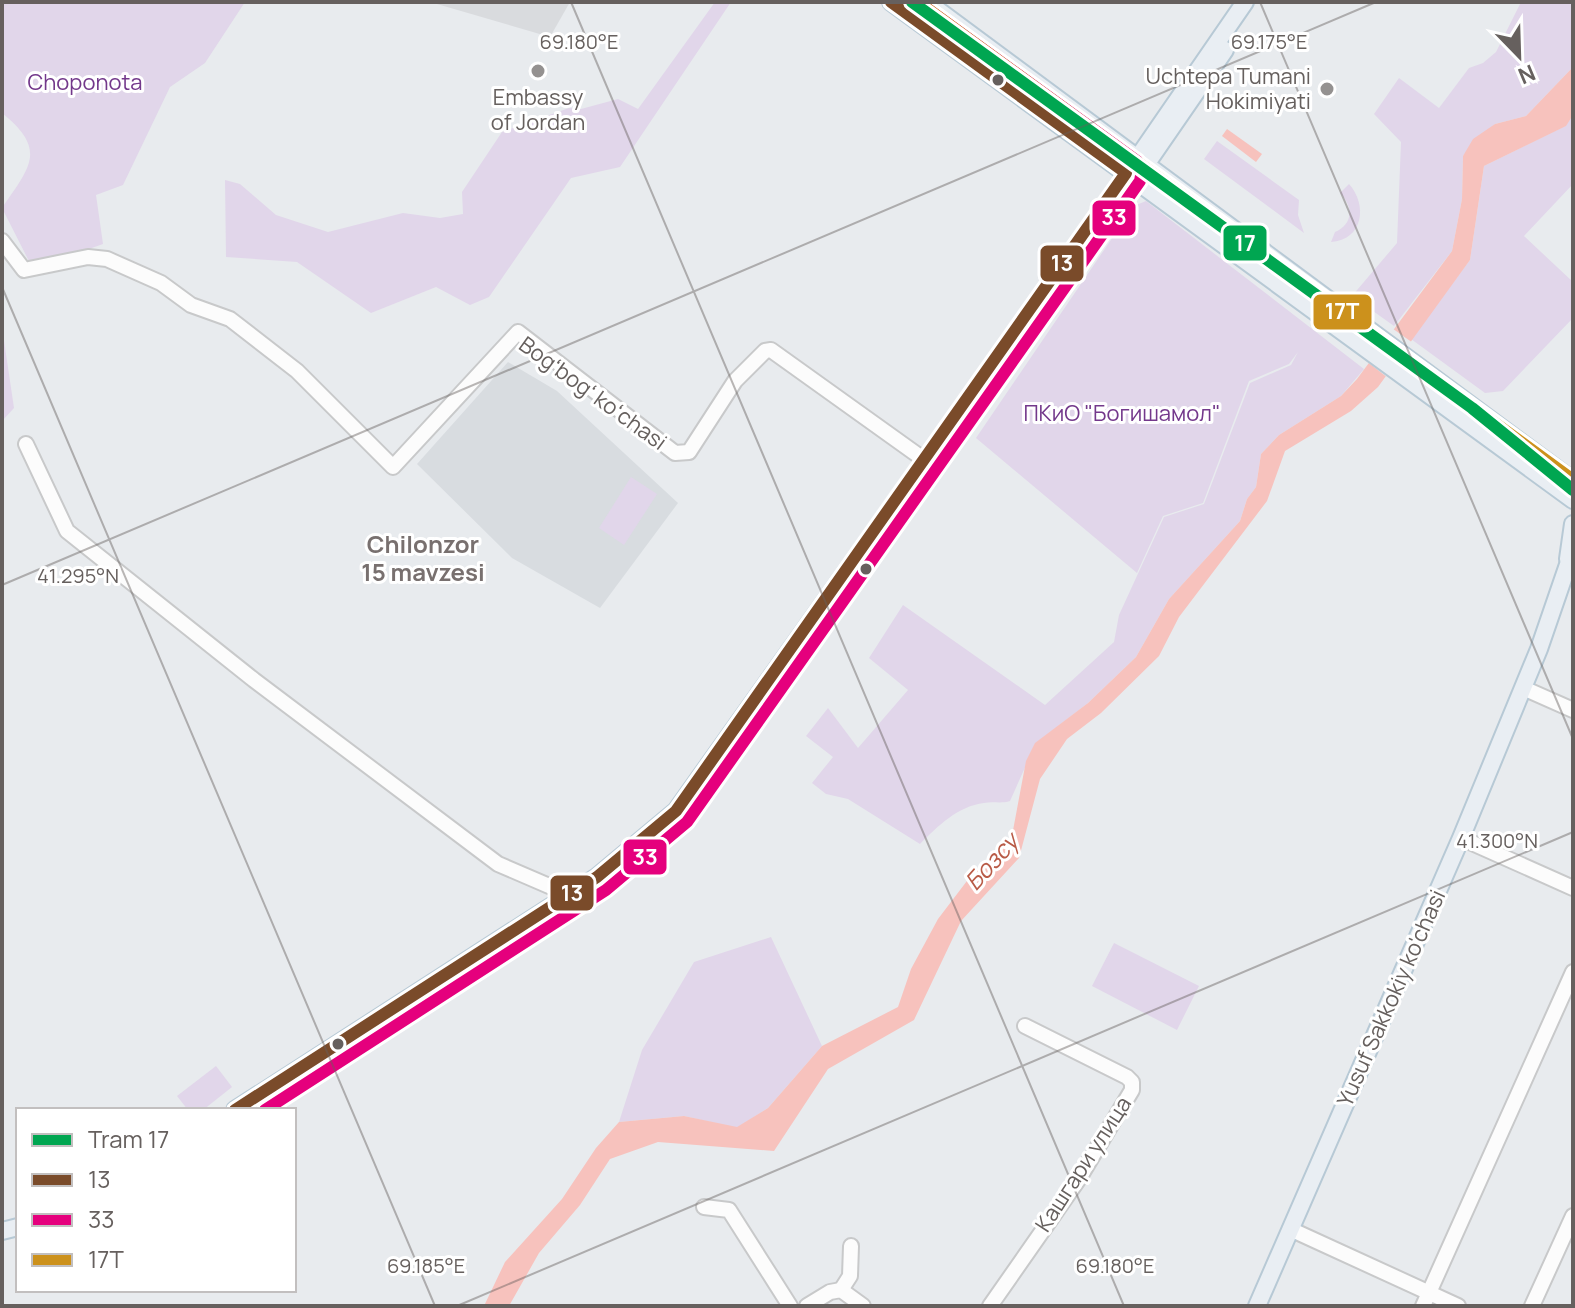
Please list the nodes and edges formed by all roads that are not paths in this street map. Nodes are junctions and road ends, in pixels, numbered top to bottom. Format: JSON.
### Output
{"nodes":[{"id":1,"x":891,"y":2,"type":"edge"},
{"id":2,"x":927,"y":2,"type":"edge"},
{"id":3,"x":1245,"y":2,"type":"edge"},
{"id":4,"x":1257,"y":2,"type":"edge"},
{"id":5,"x":1142,"y":161,"type":"junction"},
{"id":6,"x":1131,"y":176,"type":"junction"},
{"id":7,"x":2,"y":241,"type":"edge"},
{"id":8,"x":1290,"y":280,"type":"junction"},
{"id":9,"x":26,"y":444,"type":"dead end"},
{"id":10,"x":926,"y":461,"type":"junction"},
{"id":11,"x":1566,"y":485,"type":"edge"},
{"id":12,"x":1573,"y":500,"type":"edge"},
{"id":13,"x":1573,"y":522,"type":"edge"},
{"id":14,"x":1571,"y":563,"type":"edge"},
{"id":15,"x":1523,"y":688,"type":"junction"},
{"id":16,"x":1573,"y":710,"type":"edge"},
{"id":17,"x":1461,"y":838,"type":"junction"},
{"id":18,"x":1573,"y":888,"type":"edge"},
{"id":19,"x":572,"y":898,"type":"junction"},
{"id":20,"x":1573,"y":972,"type":"edge"},
{"id":21,"x":1025,"y":1026,"type":"dead end"},
{"id":22,"x":238,"y":1108,"type":"edge"},
{"id":23,"x":258,"y":1108,"type":"edge"},
{"id":24,"x":704,"y":1207,"type":"dead end"},
{"id":25,"x":1573,"y":1216,"type":"edge"},
{"id":26,"x":1290,"y":1229,"type":"junction"},
{"id":27,"x":851,"y":1246,"type":"dead end"},
{"id":28,"x":841,"y":1290,"type":"junction"},
{"id":29,"x":1426,"y":1299,"type":"edge"},
{"id":30,"x":790,"y":1306,"type":"edge"},
{"id":31,"x":807,"y":1306,"type":"edge"},
{"id":32,"x":863,"y":1306,"type":"edge"},
{"id":33,"x":990,"y":1306,"type":"edge"},
{"id":34,"x":1257,"y":1306,"type":"edge"},
{"id":35,"x":1458,"y":1306,"type":"edge"},
{"id":36,"x":1532,"y":1306,"type":"edge"}],
"edges":[{"from":1,"to":6,"type":"main road"},
{"from":2,"to":5,"type":"main road"},
{"from":3,"to":5,"type":"main road"},
{"from":4,"to":5,"type":"main road"},
{"from":5,"to":6,"type":"main road"},
{"from":5,"to":8,"type":"main road"},
{"from":6,"to":8,"type":"main road"},
{"from":6,"to":10,"type":"main road"},
{"from":6,"to":19,"type":"main road"},
{"from":7,"to":10,"type":"street","name":"Bogʻbogʻ koʻchasi"},
{"from":8,"to":11,"type":"main road"},
{"from":8,"to":11,"type":"main road"},
{"from":9,"to":19,"type":"street"},
{"from":10,"to":19,"type":"main road"},
{"from":11,"to":12,"type":"main road"},
{"from":11,"to":13,"type":"main road"},
{"from":13,"to":14,"type":"main road","name":"Yusuf Sakkokiy ko'chasi"},
{"from":14,"to":15,"type":"main road","name":"Yusuf Sakkokiy ko'chasi"},
{"from":15,"to":16,"type":"street"},
{"from":15,"to":17,"type":"main road","name":"Yusuf Sakkokiy ko'chasi"},
{"from":17,"to":18,"type":"street"},
{"from":17,"to":26,"type":"main road","name":"Yusuf Sakkokiy ko'chasi"},
{"from":19,"to":22,"type":"main road"},
{"from":19,"to":23,"type":"main road"},
{"from":20,"to":29,"type":"street"},
{"from":21,"to":33,"type":"street","name":"Кашгари улица"},
{"from":24,"to":30,"type":"street"},
{"from":25,"to":36,"type":"street"},
{"from":26,"to":29,"type":"street"},
{"from":26,"to":34,"type":"main road","name":"Yusuf Sakkokiy ko'chasi"},
{"from":27,"to":28,"type":"street"},
{"from":28,"to":31,"type":"street"},
{"from":28,"to":32,"type":"street"},
{"from":29,"to":35,"type":"street"}]}
